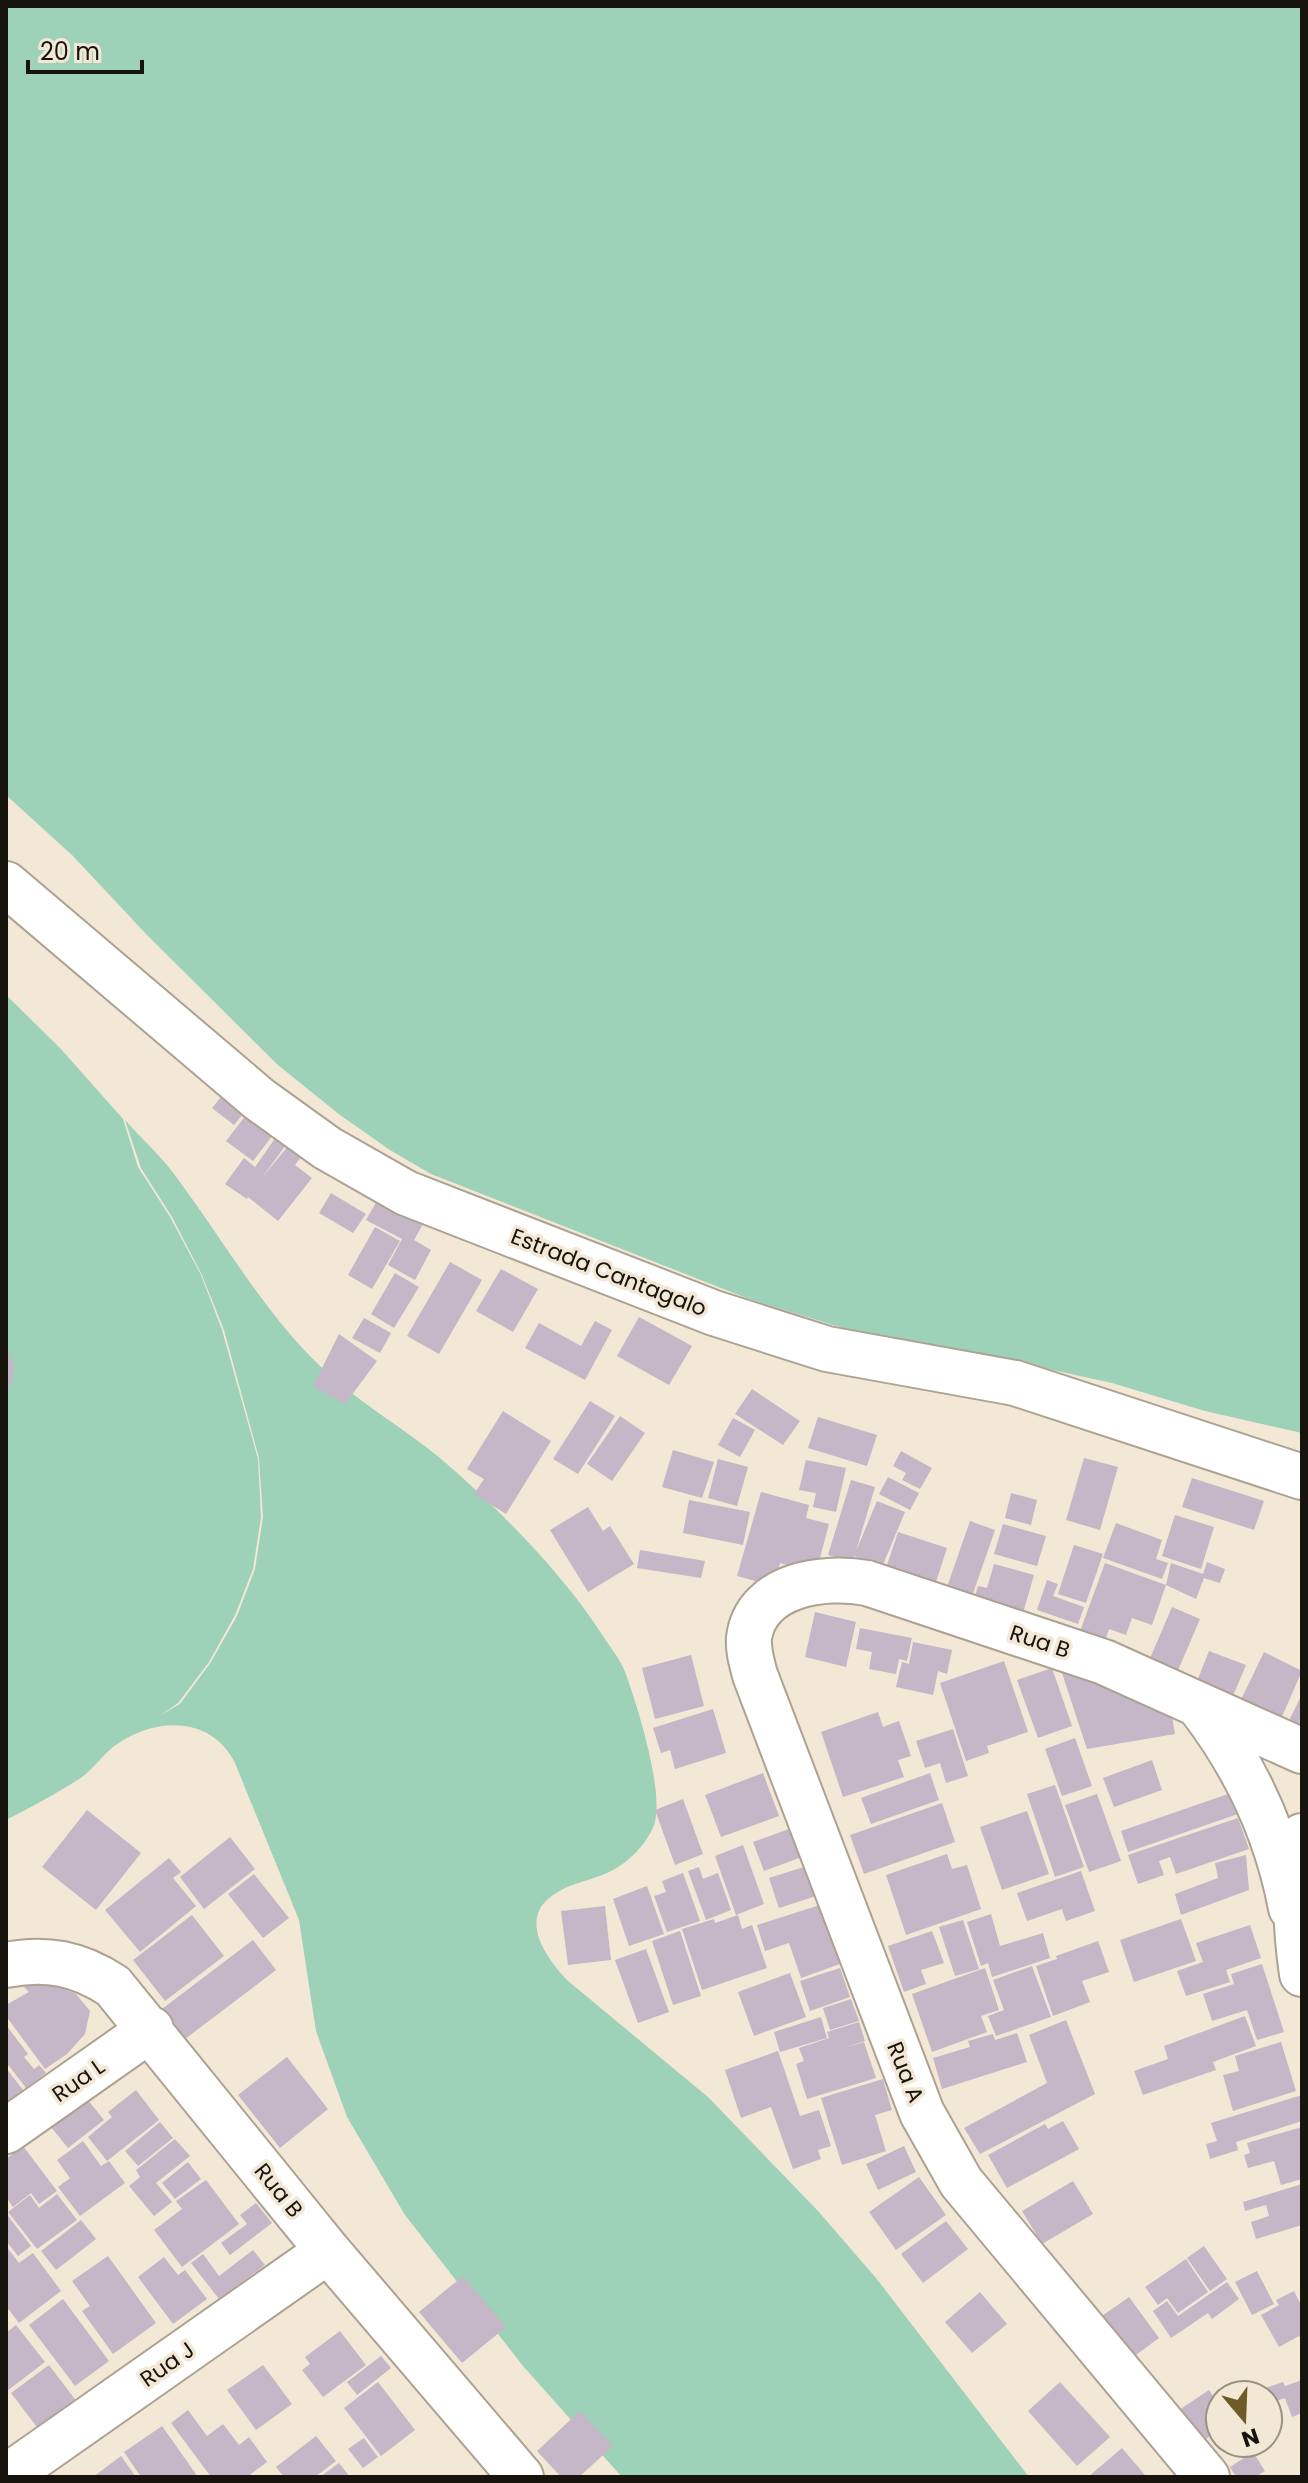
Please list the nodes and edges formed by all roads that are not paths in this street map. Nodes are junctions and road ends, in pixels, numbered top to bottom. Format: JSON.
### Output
{"nodes":[{"id":1,"x":6,"y":884,"type":"edge"},
{"id":2,"x":1302,"y":1477,"type":"edge"},
{"id":3,"x":770,"y":1600,"type":"joint"},
{"id":4,"x":1198,"y":1705,"type":"junction"},
{"id":5,"x":1302,"y":1751,"type":"edge"},
{"id":6,"x":1302,"y":1836,"type":"edge"},
{"id":7,"x":1295,"y":1926,"type":"junction"},
{"id":8,"x":6,"y":1965,"type":"edge"},
{"id":9,"x":1302,"y":1974,"type":"edge"},
{"id":10,"x":151,"y":2029,"type":"junction"},
{"id":11,"x":6,"y":2131,"type":"edge"},
{"id":12,"x":328,"y":2251,"type":"junction"},
{"id":13,"x":499,"y":2470,"type":"edge"},
{"id":14,"x":6,"y":2477,"type":"edge"},
{"id":15,"x":1207,"y":2477,"type":"edge"}],
"edges":[{"from":1,"to":2,"type":"street","name":"Estrada Cantagalo"},
{"from":3,"to":4,"type":"street","name":"Rua B"},
{"from":3,"to":15,"type":"street","name":"Rua A"},
{"from":4,"to":5,"type":"street","name":"Rua B"},
{"from":4,"to":7,"type":"street"},
{"from":6,"to":7,"type":"street"},
{"from":7,"to":9,"type":"street"},
{"from":8,"to":10,"type":"street","name":"Rua B"},
{"from":10,"to":11,"type":"street","name":"Rua L"},
{"from":10,"to":12,"type":"street","name":"Rua B"},
{"from":12,"to":13,"type":"street","name":"Rua B"},
{"from":12,"to":14,"type":"street","name":"Rua J"}]}
